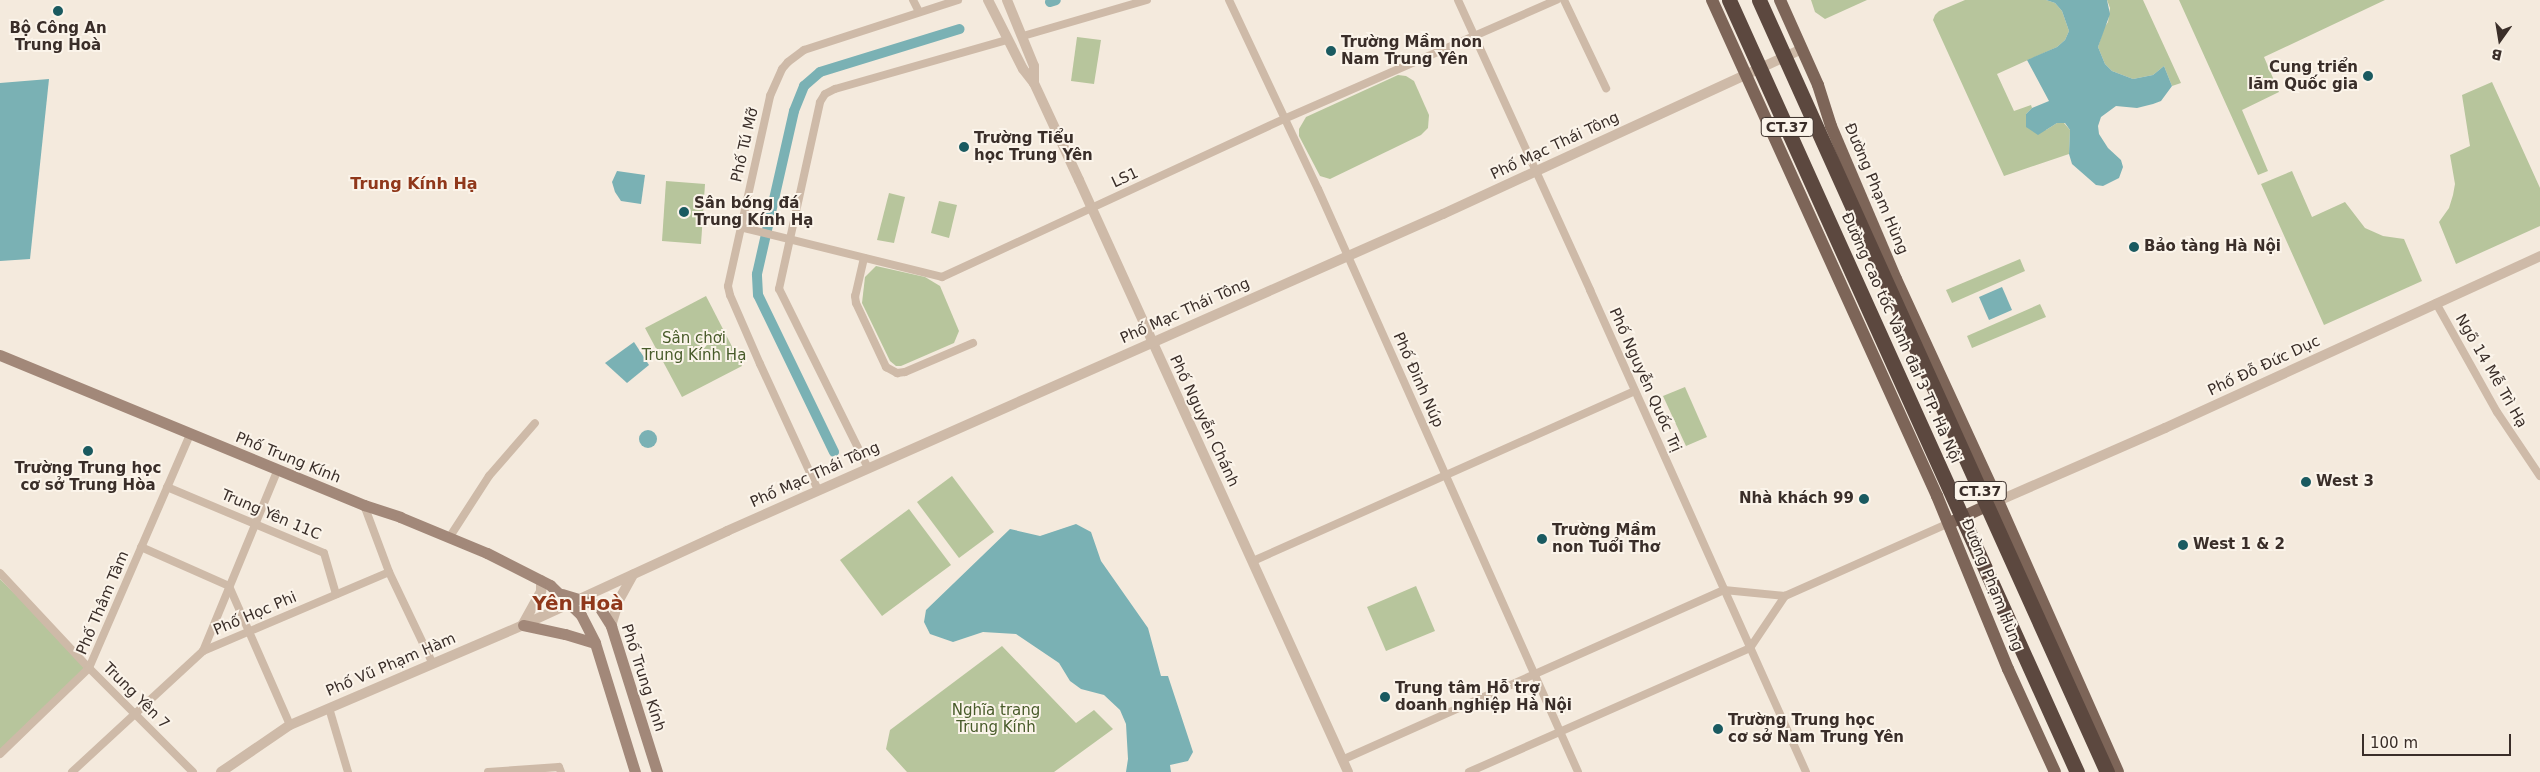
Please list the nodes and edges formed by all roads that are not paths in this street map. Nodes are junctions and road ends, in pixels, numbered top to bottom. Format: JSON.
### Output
{"nodes":[{"id":1,"x":913,"y":0,"type":"edge"},
{"id":2,"x":958,"y":0,"type":"edge"},
{"id":3,"x":988,"y":0,"type":"edge"},
{"id":4,"x":1007,"y":0,"type":"edge"},
{"id":5,"x":1147,"y":0,"type":"edge"},
{"id":6,"x":1229,"y":0,"type":"edge"},
{"id":7,"x":1458,"y":0,"type":"edge"},
{"id":8,"x":1557,"y":0,"type":"edge"},
{"id":9,"x":1564,"y":0,"type":"edge"},
{"id":10,"x":1712,"y":0,"type":"edge"},
{"id":11,"x":1719,"y":0,"type":"edge"},
{"id":12,"x":1729,"y":0,"type":"edge"},
{"id":13,"x":1759,"y":0,"type":"edge"},
{"id":14,"x":1769,"y":0,"type":"edge"},
{"id":15,"x":1780,"y":0,"type":"edge"},
{"id":16,"x":919,"y":12,"type":"junction"},
{"id":17,"x":1023,"y":36,"type":"junction"},
{"id":18,"x":1474,"y":37,"type":"junction"},
{"id":19,"x":1007,"y":40,"type":"junction"},
{"id":20,"x":1802,"y":49,"type":"junction"},
{"id":21,"x":1748,"y":74,"type":"junction"},
{"id":22,"x":1034,"y":83,"type":"junction"},
{"id":23,"x":1606,"y":88,"type":"dead end"},
{"id":24,"x":1284,"y":119,"type":"junction"},
{"id":25,"x":1536,"y":170,"type":"junction"},
{"id":26,"x":1092,"y":208,"type":"junction"},
{"id":27,"x":1854,"y":210,"type":"junction"},
{"id":28,"x":740,"y":227,"type":"junction"},
{"id":29,"x":790,"y":240,"type":"junction"},
{"id":30,"x":1845,"y":254,"type":"junction"},
{"id":31,"x":1348,"y":255,"type":"junction"},
{"id":32,"x":2540,"y":256,"type":"edge"},
{"id":33,"x":864,"y":258,"type":"junction"},
{"id":34,"x":2436,"y":303,"type":"junction"},
{"id":35,"x":972,"y":342,"type":"dead end"},
{"id":36,"x":1152,"y":343,"type":"junction"},
{"id":37,"x":0,"y":355,"type":"edge"},
{"id":38,"x":1635,"y":391,"type":"junction"},
{"id":39,"x":536,"y":423,"type":"dead end"},
{"id":40,"x":190,"y":434,"type":"junction"},
{"id":41,"x":868,"y":468,"type":"junction"},
{"id":42,"x":278,"y":469,"type":"junction"},
{"id":43,"x":1446,"y":476,"type":"junction"},
{"id":44,"x":2540,"y":476,"type":"edge"},
{"id":45,"x":168,"y":487,"type":"junction"},
{"id":46,"x":818,"y":490,"type":"junction"},
{"id":47,"x":1998,"y":501,"type":"junction"},
{"id":48,"x":364,"y":505,"type":"junction"},
{"id":49,"x":1949,"y":523,"type":"junction"},
{"id":50,"x":255,"y":524,"type":"junction"},
{"id":51,"x":450,"y":538,"type":"junction"},
{"id":52,"x":142,"y":547,"type":"junction"},
{"id":53,"x":1253,"y":562,"type":"junction"},
{"id":54,"x":389,"y":572,"type":"junction"},
{"id":55,"x":0,"y":573,"type":"edge"},
{"id":56,"x":634,"y":574,"type":"junction"},
{"id":57,"x":541,"y":580,"type":"junction"},
{"id":58,"x":229,"y":586,"type":"junction"},
{"id":59,"x":1724,"y":590,"type":"junction"},
{"id":60,"x":336,"y":594,"type":"junction"},
{"id":61,"x":1785,"y":596,"type":"junction"},
{"id":62,"x":575,"y":601,"type":"junction"},
{"id":63,"x":523,"y":625,"type":"junction"},
{"id":64,"x":611,"y":626,"type":"junction"},
{"id":65,"x":250,"y":631,"type":"junction"},
{"id":66,"x":594,"y":643,"type":"junction"},
{"id":67,"x":1750,"y":648,"type":"junction"},
{"id":68,"x":203,"y":651,"type":"junction"},
{"id":69,"x":432,"y":662,"type":"junction"},
{"id":70,"x":89,"y":668,"type":"junction"},
{"id":71,"x":1534,"y":674,"type":"junction"},
{"id":72,"x":329,"y":708,"type":"junction"},
{"id":73,"x":135,"y":715,"type":"junction"},
{"id":74,"x":290,"y":725,"type":"junction"},
{"id":75,"x":1559,"y":730,"type":"junction"},
{"id":76,"x":0,"y":754,"type":"edge"},
{"id":77,"x":1342,"y":760,"type":"junction"},
{"id":78,"x":72,"y":772,"type":"edge"},
{"id":79,"x":193,"y":772,"type":"edge"},
{"id":80,"x":221,"y":772,"type":"edge"},
{"id":81,"x":348,"y":772,"type":"edge"},
{"id":82,"x":488,"y":772,"type":"edge"},
{"id":83,"x":561,"y":772,"type":"edge"},
{"id":84,"x":634,"y":772,"type":"edge"},
{"id":85,"x":658,"y":772,"type":"edge"},
{"id":86,"x":1348,"y":772,"type":"edge"},
{"id":87,"x":1469,"y":772,"type":"edge"},
{"id":88,"x":1578,"y":772,"type":"edge"},
{"id":89,"x":1806,"y":772,"type":"edge"},
{"id":90,"x":2055,"y":772,"type":"edge"},
{"id":91,"x":2077,"y":772,"type":"edge"},
{"id":92,"x":2106,"y":772,"type":"edge"},
{"id":93,"x":2118,"y":772,"type":"edge"}],
"edges":[{"from":1,"to":16,"type":"street"},
{"from":2,"to":16,"type":"street","name":"Phố Tú Mỡ"},
{"from":3,"to":19,"type":"street","name":"Phố Nguyễn Chánh"},
{"from":4,"to":17,"type":"street","name":"Phố Nguyễn Chánh"},
{"from":5,"to":17,"type":"street"},
{"from":6,"to":24,"type":"street","name":"Phố Đinh Núp"},
{"from":7,"to":18,"type":"street","name":"Phố Nguyễn Quốc Trị"},
{"from":8,"to":18,"type":"street","name":"LS1"},
{"from":9,"to":23,"type":"street"},
{"from":10,"to":21,"type":"main road","name":"Đường Phạm Hùng"},
{"from":11,"to":30,"type":"highway","bridge":true},
{"from":12,"to":30,"type":"highway","name":"Đường cao tốc Vành đai 3 TP. Hà Nội","number":"CT.37","bridge":true},
{"from":13,"to":27,"type":"highway","name":"Đường cao tốc Vành đai 3 TP. Hà Nội","number":"CT.37","bridge":true},
{"from":14,"to":27,"type":"highway","bridge":true},
{"from":15,"to":20,"type":"main road","name":"Đường Phạm Hùng"},
{"from":16,"to":28,"type":"street","name":"Phố Tú Mỡ"},
{"from":17,"to":22,"type":"street","name":"Phố Nguyễn Chánh"},
{"from":18,"to":24,"type":"street","name":"LS1"},
{"from":18,"to":25,"type":"street","name":"Phố Nguyễn Quốc Trị"},
{"from":19,"to":22,"type":"street","name":"Phố Nguyễn Chánh"},
{"from":19,"to":29,"type":"street"},
{"from":20,"to":21,"type":"street","name":"Phố Mạc Thái Tông"},
{"from":20,"to":47,"type":"main road","name":"Đường Phạm Hùng"},
{"from":21,"to":25,"type":"street","name":"Phố Mạc Thái Tông"},
{"from":21,"to":49,"type":"main road","name":"Đường Phạm Hùng"},
{"from":22,"to":26,"type":"street","name":"Phố Nguyễn Chánh"},
{"from":24,"to":26,"type":"street","name":"LS1"},
{"from":24,"to":31,"type":"street","name":"Phố Đinh Núp"},
{"from":25,"to":31,"type":"street","name":"Phố Mạc Thái Tông"},
{"from":25,"to":38,"type":"street","name":"Phố Nguyễn Quốc Trị"},
{"from":26,"to":33,"type":"street","name":"LS1"},
{"from":26,"to":36,"type":"street","name":"Phố Nguyễn Chánh"},
{"from":27,"to":92,"type":"highway","name":"Đường cao tốc Vành đai 3 TP. Hà Nội","number":"CT.37","bridge":true},
{"from":28,"to":29,"type":"street","name":"LS1"},
{"from":28,"to":46,"type":"street","name":"Phố Tú Mỡ"},
{"from":29,"to":33,"type":"street","name":"LS1"},
{"from":29,"to":41,"type":"street"},
{"from":30,"to":91,"type":"highway","name":"Đường cao tốc Vành đai 3 TP. Hà Nội","number":"CT.37","bridge":true},
{"from":31,"to":36,"type":"street","name":"Phố Mạc Thái Tông"},
{"from":31,"to":43,"type":"street","name":"Phố Đinh Núp"},
{"from":32,"to":34,"type":"street","name":"Phố Đỗ Đức Dục"},
{"from":33,"to":35,"type":"street"},
{"from":34,"to":44,"type":"street","name":"Ngõ 14 Mễ Trì Hạ"},
{"from":34,"to":47,"type":"street","name":"Phố Đỗ Đức Dục"},
{"from":36,"to":41,"type":"street","name":"Phố Mạc Thái Tông"},
{"from":36,"to":53,"type":"street","name":"Phố Nguyễn Chánh"},
{"from":37,"to":40,"type":"main road","name":"Phố Trung Kính"},
{"from":38,"to":43,"type":"street"},
{"from":38,"to":59,"type":"street","name":"Phố Nguyễn Quốc Trị"},
{"from":39,"to":51,"type":"street"},
{"from":40,"to":42,"type":"main road","name":"Phố Trung Kính"},
{"from":40,"to":45,"type":"street","name":"Phố Thâm Tâm"},
{"from":41,"to":46,"type":"street","name":"Phố Mạc Thái Tông"},
{"from":42,"to":48,"type":"main road","name":"Phố Trung Kính"},
{"from":42,"to":50,"type":"street"},
{"from":43,"to":53,"type":"street"},
{"from":43,"to":71,"type":"street","name":"Phố Đinh Núp"},
{"from":45,"to":50,"type":"street","name":"Trung Yên 11C"},
{"from":45,"to":52,"type":"street","name":"Phố Thâm Tâm"},
{"from":46,"to":56,"type":"street","name":"Phố Mạc Thái Tông"},
{"from":47,"to":49,"type":"main road"},
{"from":47,"to":93,"type":"main road","name":"Đường Phạm Hùng"},
{"from":48,"to":51,"type":"main road","name":"Phố Trung Kính"},
{"from":48,"to":54,"type":"street"},
{"from":49,"to":61,"type":"street"},
{"from":49,"to":90,"type":"main road","name":"Đường Phạm Hùng"},
{"from":50,"to":58,"type":"street"},
{"from":50,"to":60,"type":"street","name":"Trung Yên 11C"},
{"from":51,"to":57,"type":"main road","name":"Phố Trung Kính"},
{"from":52,"to":58,"type":"street"},
{"from":52,"to":70,"type":"street","name":"Phố Thâm Tâm"},
{"from":53,"to":77,"type":"street","name":"Phố Nguyễn Chánh"},
{"from":54,"to":60,"type":"street","name":"Phố Học Phi"},
{"from":54,"to":69,"type":"street"},
{"from":55,"to":70,"type":"street","name":"Trung Yên 7"},
{"from":56,"to":62,"type":"street","name":"Phố Mạc Thái Tông"},
{"from":56,"to":64,"type":"street"},
{"from":57,"to":62,"type":"main road","name":"Phố Trung Kính"},
{"from":57,"to":63,"type":"street"},
{"from":58,"to":65,"type":"street"},
{"from":58,"to":68,"type":"street"},
{"from":59,"to":61,"type":"street"},
{"from":59,"to":67,"type":"street","name":"Phố Nguyễn Quốc Trị"},
{"from":59,"to":71,"type":"street"},
{"from":60,"to":65,"type":"street","name":"Phố Học Phi"},
{"from":61,"to":67,"type":"street"},
{"from":62,"to":63,"type":"street","name":"Phố Vũ Phạm Hàm"},
{"from":62,"to":64,"type":"main road","name":"Phố Trung Kính"},
{"from":62,"to":66,"type":"main road"},
{"from":63,"to":66,"type":"main road"},
{"from":63,"to":69,"type":"street","name":"Phố Vũ Phạm Hàm"},
{"from":64,"to":85,"type":"main road","name":"Phố Trung Kính"},
{"from":65,"to":68,"type":"street","name":"Phố Học Phi"},
{"from":65,"to":74,"type":"street"},
{"from":66,"to":84,"type":"main road"},
{"from":67,"to":75,"type":"street"},
{"from":67,"to":89,"type":"street","name":"Phố Nguyễn Quốc Trị"},
{"from":68,"to":73,"type":"street","name":"Phố Học Phi"},
{"from":69,"to":72,"type":"street","name":"Phố Vũ Phạm Hàm"},
{"from":70,"to":73,"type":"street","name":"Trung Yên 7"},
{"from":70,"to":76,"type":"street","name":"Phố Thâm Tâm"},
{"from":71,"to":75,"type":"street","name":"Phố Đinh Núp"},
{"from":71,"to":77,"type":"street"},
{"from":72,"to":74,"type":"street","name":"Phố Vũ Phạm Hàm"},
{"from":72,"to":81,"type":"street"},
{"from":73,"to":78,"type":"street","name":"Phố Học Phi"},
{"from":73,"to":79,"type":"street","name":"Trung Yên 7"},
{"from":74,"to":80,"type":"street","name":"Phố Vũ Phạm Hàm"},
{"from":75,"to":87,"type":"street"},
{"from":75,"to":88,"type":"street","name":"Phố Đinh Núp"},
{"from":77,"to":86,"type":"street","name":"Phố Nguyễn Chánh"},
{"from":82,"to":83,"type":"street"}]}
